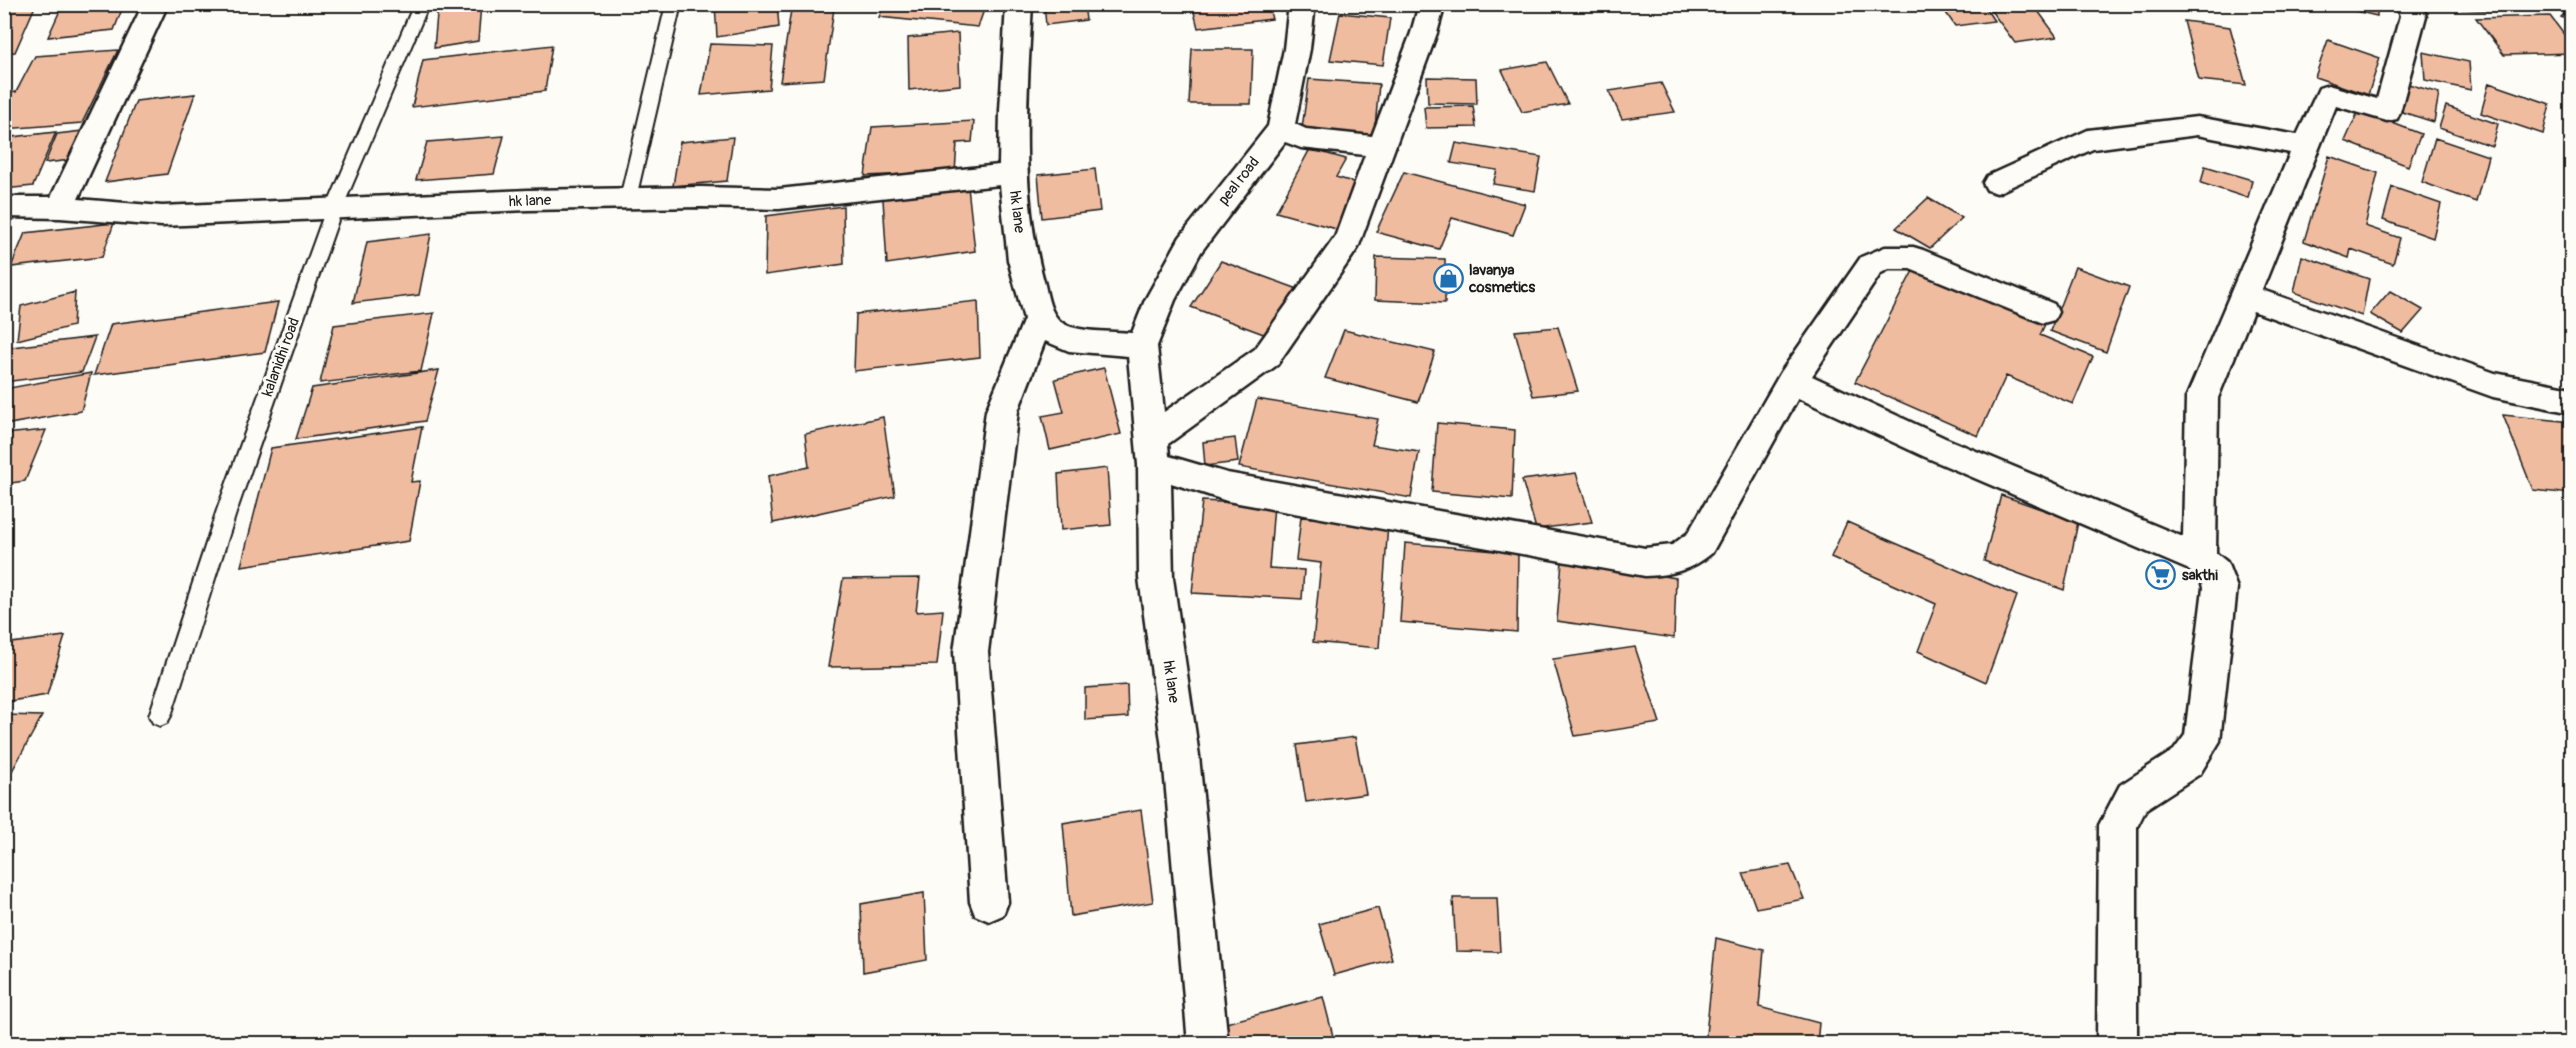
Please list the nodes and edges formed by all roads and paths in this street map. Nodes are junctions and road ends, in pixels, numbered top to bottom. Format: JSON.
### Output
{"nodes":[{"id":1,"x":156,"y":4,"type":"edge"},
{"id":2,"x":422,"y":4,"type":"edge"},
{"id":3,"x":674,"y":4,"type":"edge"},
{"id":4,"x":1019,"y":4,"type":"edge"},
{"id":5,"x":1302,"y":4,"type":"edge"},
{"id":6,"x":1432,"y":4,"type":"edge"},
{"id":7,"x":2409,"y":4,"type":"edge"},
{"id":8,"x":1281,"y":128,"type":"junction"},
{"id":9,"x":2306,"y":146,"type":"junction"},
{"id":10,"x":1382,"y":147,"type":"junction"},
{"id":11,"x":1013,"y":174,"type":"junction"},
{"id":12,"x":1997,"y":183,"type":"dead end"},
{"id":13,"x":628,"y":198,"type":"junction"},
{"id":14,"x":60,"y":208,"type":"junction"},
{"id":15,"x":334,"y":209,"type":"junction"},
{"id":16,"x":7,"y":213,"type":"edge"},
{"id":17,"x":2244,"y":296,"type":"junction"},
{"id":18,"x":2043,"y":312,"type":"dead end"},
{"id":19,"x":1039,"y":319,"type":"junction"},
{"id":20,"x":1142,"y":346,"type":"junction"},
{"id":21,"x":1792,"y":381,"type":"junction"},
{"id":22,"x":2571,"y":401,"type":"edge"},
{"id":23,"x":1152,"y":452,"type":"junction"},
{"id":24,"x":2199,"y":559,"type":"junction"},
{"id":25,"x":160,"y":716,"type":"dead end"},
{"id":26,"x":989,"y":902,"type":"dead end"},
{"id":27,"x":1208,"y":1044,"type":"edge"},
{"id":28,"x":2117,"y":1044,"type":"edge"}],
"edges":[{"from":1,"to":14,"type":"street"},
{"from":2,"to":15,"type":"lane","name":"kalanidhi road"},
{"from":3,"to":13,"type":"lane"},
{"from":4,"to":11,"type":"street"},
{"from":5,"to":8,"type":"street","name":"peal road"},
{"from":6,"to":10,"type":"street"},
{"from":7,"to":9,"type":"street"},
{"from":8,"to":10,"type":"street"},
{"from":8,"to":20,"type":"street","name":"peal road"},
{"from":9,"to":12,"type":"street"},
{"from":9,"to":17,"type":"street"},
{"from":10,"to":23,"type":"street"},
{"from":11,"to":13,"type":"street","name":"hk lane"},
{"from":11,"to":19,"type":"street","name":"hk lane"},
{"from":13,"to":15,"type":"street","name":"hk lane"},
{"from":14,"to":15,"type":"street","name":"hk lane"},
{"from":14,"to":16,"type":"street","name":"hk lane"},
{"from":15,"to":25,"type":"lane","name":"kalanidhi road"},
{"from":17,"to":22,"type":"street"},
{"from":17,"to":24,"type":"street"},
{"from":18,"to":21,"type":"street"},
{"from":19,"to":20,"type":"street"},
{"from":19,"to":26,"type":"street"},
{"from":20,"to":23,"type":"street","name":"hk lane"},
{"from":21,"to":23,"type":"street"},
{"from":21,"to":24,"type":"street"},
{"from":23,"to":27,"type":"street","name":"hk lane"},
{"from":24,"to":28,"type":"street"}]}
